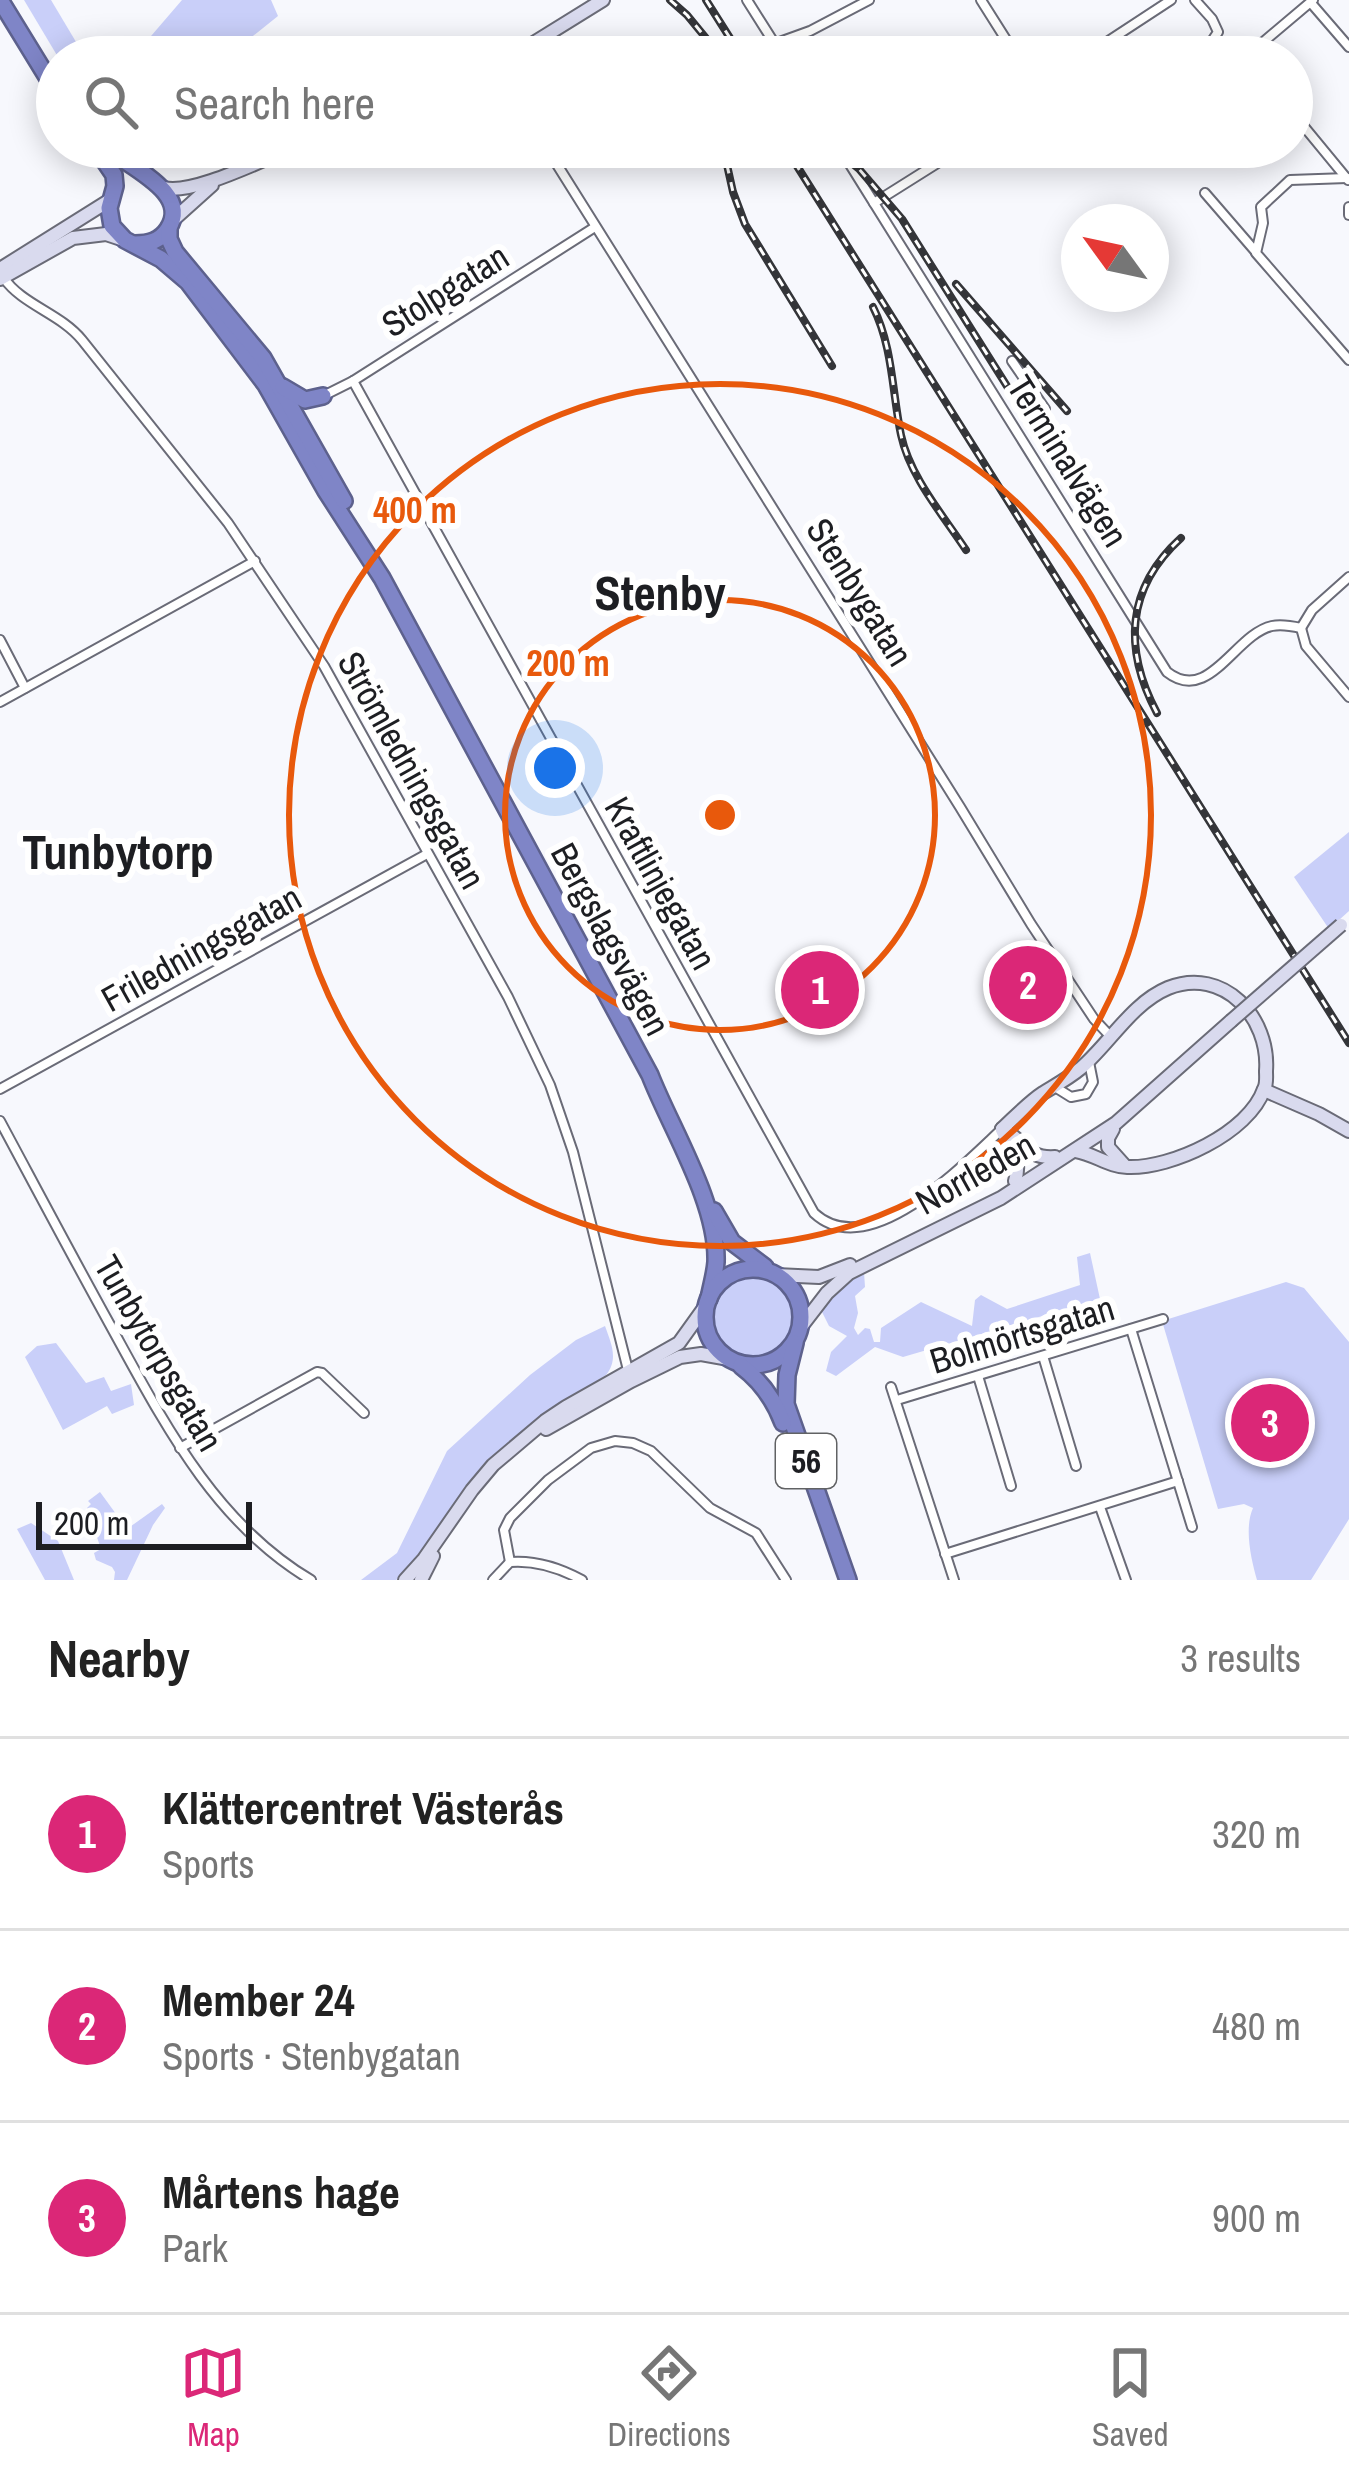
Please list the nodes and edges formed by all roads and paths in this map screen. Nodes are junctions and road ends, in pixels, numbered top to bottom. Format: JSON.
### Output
{"nodes":[{"id":1,"x":0,"y":0,"type":"edge"},
{"id":2,"x":603,"y":0,"type":"edge"},
{"id":3,"x":747,"y":0,"type":"edge"},
{"id":4,"x":869,"y":0,"type":"edge"},
{"id":5,"x":981,"y":0,"type":"edge"},
{"id":6,"x":1171,"y":0,"type":"edge"},
{"id":7,"x":1195,"y":0,"type":"edge"},
{"id":8,"x":1312,"y":1,"type":"edge"},
{"id":9,"x":545,"y":36,"type":"edge"},
{"id":10,"x":769,"y":36,"type":"edge"},
{"id":11,"x":796,"y":36,"type":"edge"},
{"id":12,"x":1004,"y":36,"type":"edge"},
{"id":13,"x":1116,"y":36,"type":"edge"},
{"id":14,"x":1214,"y":36,"type":"edge"},
{"id":15,"x":1270,"y":36,"type":"edge"},
{"id":16,"x":1349,"y":47,"type":"edge"},
{"id":17,"x":36,"y":58,"type":"edge"},
{"id":18,"x":1313,"y":138,"type":"edge"},
{"id":19,"x":109,"y":168,"type":"edge"},
{"id":20,"x":135,"y":168,"type":"edge"},
{"id":21,"x":242,"y":168,"type":"edge"},
{"id":22,"x":559,"y":168,"type":"edge"},
{"id":23,"x":852,"y":168,"type":"edge"},
{"id":24,"x":930,"y":168,"type":"edge"},
{"id":25,"x":224,"y":175,"type":"junction"},
{"id":26,"x":1348,"y":180,"type":"edge"},
{"id":27,"x":160,"y":186,"type":"junction"},
{"id":28,"x":1205,"y":193,"type":"dead end"},
{"id":29,"x":111,"y":197,"type":"junction"},
{"id":30,"x":874,"y":203,"type":"junction"},
{"id":31,"x":171,"y":224,"type":"junction"},
{"id":32,"x":595,"y":227,"type":"junction"},
{"id":33,"x":129,"y":242,"type":"junction"},
{"id":34,"x":1257,"y":252,"type":"junction"},
{"id":35,"x":4,"y":273,"type":"edge"},
{"id":36,"x":1012,"y":361,"type":"dead end"},
{"id":37,"x":1349,"y":361,"type":"edge"},
{"id":38,"x":352,"y":381,"type":"junction"},
{"id":39,"x":280,"y":384,"type":"junction"},
{"id":40,"x":323,"y":396,"type":"junction"},
{"id":41,"x":1045,"y":409,"type":"dead end"},
{"id":42,"x":309,"y":437,"type":"junction"},
{"id":43,"x":255,"y":561,"type":"junction"},
{"id":44,"x":1349,"y":577,"type":"edge"},
{"id":45,"x":382,"y":578,"type":"junction"},
{"id":46,"x":1301,"y":628,"type":"junction"},
{"id":47,"x":0,"y":640,"type":"edge"},
{"id":48,"x":25,"y":688,"type":"junction"},
{"id":49,"x":1349,"y":697,"type":"edge"},
{"id":50,"x":0,"y":702,"type":"edge"},
{"id":51,"x":428,"y":854,"type":"junction"},
{"id":52,"x":1345,"y":922,"type":"edge"},
{"id":53,"x":1112,"y":1037,"type":"junction"},
{"id":54,"x":1089,"y":1061,"type":"junction"},
{"id":55,"x":1180,"y":1067,"type":"junction"},
{"id":56,"x":650,"y":1075,"type":"junction"},
{"id":57,"x":1054,"y":1087,"type":"junction"},
{"id":58,"x":0,"y":1090,"type":"edge"},
{"id":59,"x":1264,"y":1090,"type":"junction"},
{"id":60,"x":0,"y":1121,"type":"edge"},
{"id":61,"x":1001,"y":1129,"type":"junction"},
{"id":62,"x":1112,"y":1130,"type":"junction"},
{"id":63,"x":1349,"y":1131,"type":"edge"},
{"id":64,"x":1076,"y":1150,"type":"junction"},
{"id":65,"x":1055,"y":1157,"type":"junction"},
{"id":66,"x":1126,"y":1167,"type":"junction"},
{"id":67,"x":1015,"y":1181,"type":"junction"},
{"id":68,"x":774,"y":1274,"type":"junction"},
{"id":69,"x":708,"y":1302,"type":"junction"},
{"id":70,"x":1163,"y":1319,"type":"dead end"},
{"id":71,"x":1130,"y":1329,"type":"junction"},
{"id":72,"x":798,"y":1334,"type":"junction"},
{"id":73,"x":622,"y":1345,"type":"junction"},
{"id":74,"x":1043,"y":1356,"type":"junction"},
{"id":75,"x":731,"y":1360,"type":"junction"},
{"id":76,"x":630,"y":1376,"type":"junction"},
{"id":77,"x":978,"y":1376,"type":"junction"},
{"id":78,"x":608,"y":1382,"type":"junction"},
{"id":79,"x":891,"y":1387,"type":"dead end"},
{"id":80,"x":896,"y":1400,"type":"junction"},
{"id":81,"x":364,"y":1413,"type":"dead end"},
{"id":82,"x":180,"y":1448,"type":"junction"},
{"id":83,"x":1076,"y":1466,"type":"dead end"},
{"id":84,"x":1178,"y":1481,"type":"junction"},
{"id":85,"x":1011,"y":1486,"type":"dead end"},
{"id":86,"x":1100,"y":1507,"type":"junction"},
{"id":87,"x":1192,"y":1527,"type":"dead end"},
{"id":88,"x":945,"y":1555,"type":"junction"},
{"id":89,"x":510,"y":1562,"type":"junction"},
{"id":90,"x":311,"y":1580,"type":"edge"},
{"id":91,"x":404,"y":1580,"type":"edge"},
{"id":92,"x":421,"y":1580,"type":"edge"},
{"id":93,"x":493,"y":1580,"type":"edge"},
{"id":94,"x":582,"y":1580,"type":"edge"},
{"id":95,"x":785,"y":1580,"type":"edge"},
{"id":96,"x":838,"y":1580,"type":"edge"},
{"id":97,"x":848,"y":1580,"type":"edge"},
{"id":98,"x":954,"y":1580,"type":"edge"},
{"id":99,"x":1126,"y":1580,"type":"edge"}],
"edges":[{"from":1,"to":17,"type":"highway"},
{"from":2,"to":9,"type":"main road"},
{"from":3,"to":10,"type":"street"},
{"from":4,"to":11,"type":"street"},
{"from":5,"to":12,"type":"street"},
{"from":6,"to":13,"type":"street"},
{"from":7,"to":14,"type":"street"},
{"from":8,"to":15,"type":"street"},
{"from":8,"to":16,"type":"street"},
{"from":18,"to":26,"type":"street"},
{"from":19,"to":29,"type":"highway"},
{"from":20,"to":27,"type":"highway"},
{"from":21,"to":25,"type":"main road"},
{"from":22,"to":32,"type":"street","name":"Stenbygatan"},
{"from":23,"to":30,"type":"street","name":"Terminalvägen"},
{"from":24,"to":30,"type":"street"},
{"from":25,"to":27,"type":"main road"},
{"from":25,"to":31,"type":"main road"},
{"from":26,"to":34,"type":"street"},
{"from":27,"to":29,"type":"highway"},
{"from":27,"to":31,"type":"highway","number":"56"},
{"from":28,"to":34,"type":"street"},
{"from":29,"to":33,"type":"highway"},
{"from":29,"to":35,"type":"main road"},
{"from":30,"to":46,"type":"street","name":"Terminalvägen"},
{"from":31,"to":33,"type":"highway"},
{"from":31,"to":39,"type":"highway","name":"Bergslagsvägen","number":"56"},
{"from":32,"to":38,"type":"street","name":"Stolpgatan"},
{"from":32,"to":53,"type":"street","name":"Stenbygatan"},
{"from":33,"to":35,"type":"main road"},
{"from":33,"to":45,"type":"highway","name":"Bergslagsvägen","number":"56"},
{"from":34,"to":37,"type":"street"},
{"from":35,"to":43,"type":"street","name":"Strömledningsgatan"},
{"from":36,"to":41,"type":"street"},
{"from":38,"to":40,"type":"street","name":"Stolpgatan"},
{"from":38,"to":61,"type":"street","name":"Kraftlinjegatan"},
{"from":39,"to":40,"type":"highway"},
{"from":39,"to":42,"type":"highway","name":"Bergslagsvägen","number":"56"},
{"from":40,"to":42,"type":"highway"},
{"from":42,"to":45,"type":"highway","name":"Bergslagsvägen","number":"56"},
{"from":43,"to":48,"type":"street"},
{"from":43,"to":51,"type":"street","name":"Strömledningsgatan"},
{"from":44,"to":46,"type":"street"},
{"from":45,"to":56,"type":"highway","name":"Bergslagsvägen","number":"56"},
{"from":46,"to":49,"type":"street"},
{"from":47,"to":48,"type":"street"},
{"from":48,"to":50,"type":"street"},
{"from":51,"to":58,"type":"street","name":"Friledningsgatan"},
{"from":51,"to":73,"type":"street","name":"Strömledningsgatan"},
{"from":52,"to":55,"type":"main road","name":"Norrleden","bridge":true},
{"from":53,"to":54,"type":"main road"},
{"from":53,"to":59,"type":"main road"},
{"from":54,"to":57,"type":"main road"},
{"from":54,"to":57,"type":"street"},
{"from":55,"to":62,"type":"main road","name":"Norrleden"},
{"from":55,"to":65,"type":"main road","name":"Norrleden"},
{"from":56,"to":68,"type":"highway","name":"Bergslagsvägen","number":"56"},
{"from":56,"to":69,"type":"highway","name":"Bergslagsvägen","number":"56"},
{"from":57,"to":61,"type":"main road"},
{"from":59,"to":63,"type":"main road"},
{"from":59,"to":66,"type":"main road"},
{"from":60,"to":82,"type":"street","name":"Tunbytorpsgatan"},
{"from":61,"to":65,"type":"main road"},
{"from":61,"to":67,"type":"main road"},
{"from":62,"to":64,"type":"main road","name":"Norrleden"},
{"from":62,"to":66,"type":"main road"},
{"from":64,"to":66,"type":"main road"},
{"from":64,"to":72,"type":"main road","name":"Norrleden"},
{"from":65,"to":67,"type":"main road","name":"Norrleden"},
{"from":67,"to":68,"type":"main road","name":"Norrleden"},
{"from":68,"to":69,"type":"highway"},
{"from":68,"to":72,"type":"highway","number":"56"},
{"from":69,"to":75,"type":"highway","number":"56"},
{"from":69,"to":76,"type":"main road"},
{"from":70,"to":71,"type":"street","name":"Bolmörtsgatan"},
{"from":71,"to":74,"type":"street","name":"Bolmörtsgatan"},
{"from":71,"to":84,"type":"street"},
{"from":72,"to":75,"type":"highway"},
{"from":72,"to":97,"type":"highway","number":"56"},
{"from":73,"to":76,"type":"street","name":"Strömledningsgatan"},
{"from":73,"to":78,"type":"street"},
{"from":74,"to":77,"type":"street","name":"Bolmörtsgatan"},
{"from":74,"to":83,"type":"street"},
{"from":75,"to":76,"type":"main road"},
{"from":75,"to":96,"type":"highway","number":"56"},
{"from":76,"to":78,"type":"main road"},
{"from":76,"to":92,"type":"main road"},
{"from":77,"to":80,"type":"street","name":"Bolmörtsgatan"},
{"from":77,"to":85,"type":"street"},
{"from":78,"to":91,"type":"main road"},
{"from":79,"to":80,"type":"street"},
{"from":80,"to":88,"type":"street"},
{"from":81,"to":82,"type":"street"},
{"from":82,"to":90,"type":"street","name":"Tunbytorpsgatan"},
{"from":84,"to":86,"type":"street"},
{"from":84,"to":87,"type":"street"},
{"from":86,"to":88,"type":"street"},
{"from":86,"to":99,"type":"street"},
{"from":88,"to":98,"type":"street"},
{"from":89,"to":93,"type":"street"},
{"from":89,"to":94,"type":"street"},
{"from":89,"to":95,"type":"street"}]}
